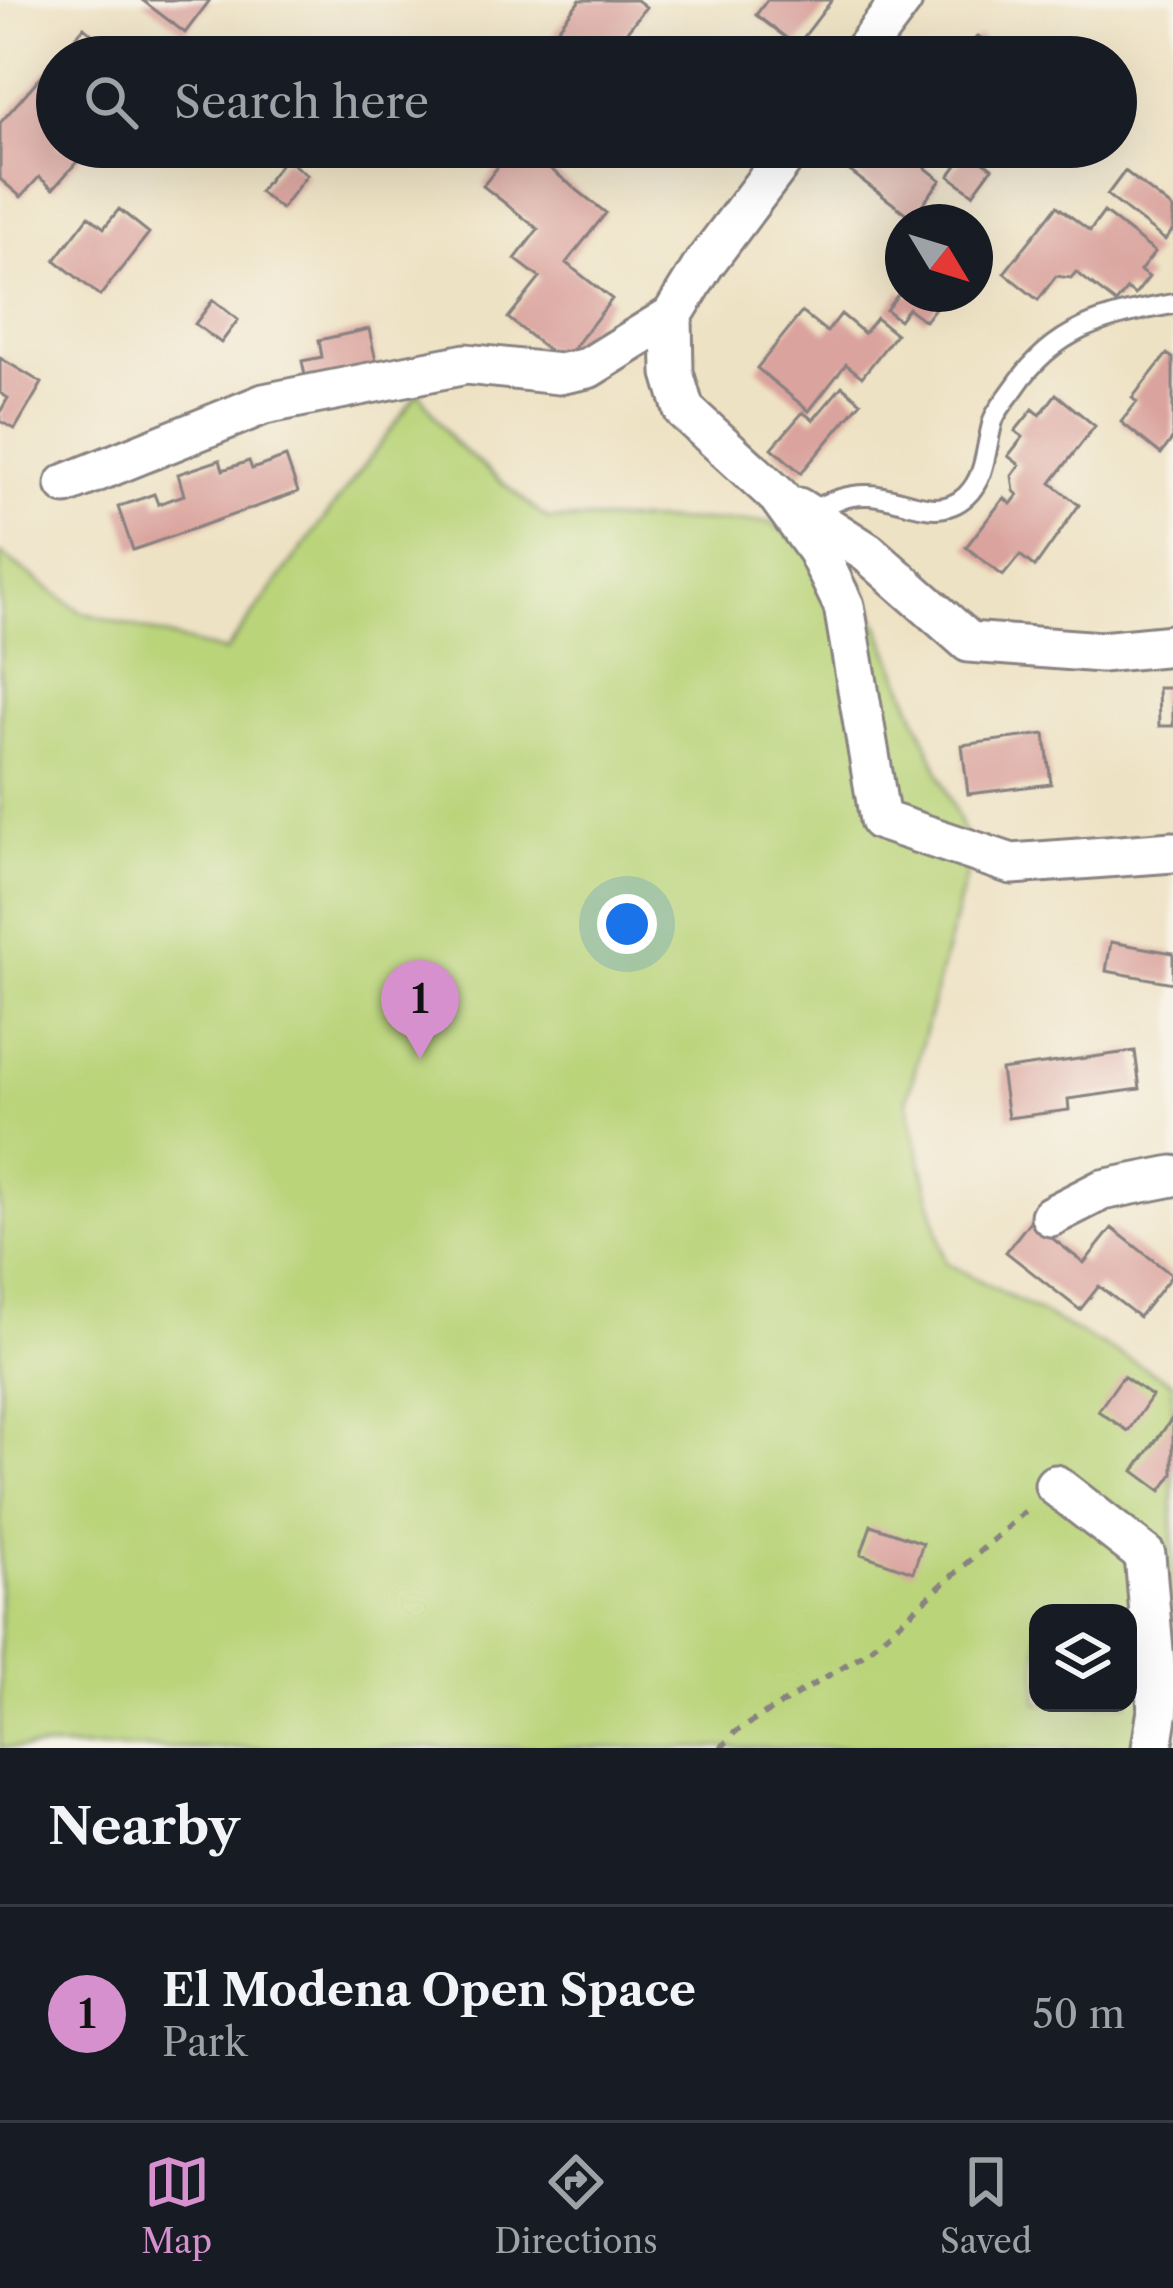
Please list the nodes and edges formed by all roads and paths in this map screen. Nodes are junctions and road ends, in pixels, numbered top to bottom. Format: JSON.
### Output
{"nodes":[{"id":1,"x":902,"y":0,"type":"edge"},
{"id":2,"x":875,"y":36,"type":"edge"},
{"id":3,"x":776,"y":168,"type":"edge"},
{"id":4,"x":1173,"y":304,"type":"edge"},
{"id":5,"x":672,"y":316,"type":"junction"},
{"id":6,"x":67,"y":484,"type":"dead end"},
{"id":7,"x":792,"y":505,"type":"junction"},
{"id":8,"x":1173,"y":645,"type":"edge"},
{"id":9,"x":1173,"y":852,"type":"edge"},
{"id":10,"x":1173,"y":1176,"type":"edge"},
{"id":11,"x":1052,"y":1216,"type":"dead end"},
{"id":12,"x":1054,"y":1485,"type":"joint"},
{"id":13,"x":721,"y":1748,"type":"edge"},
{"id":14,"x":1153,"y":1748,"type":"edge"}],
"edges":[{"from":1,"to":2,"type":"street"},
{"from":3,"to":5,"type":"street"},
{"from":4,"to":7,"type":"lane"},
{"from":5,"to":6,"type":"street"},
{"from":5,"to":7,"type":"street"},
{"from":7,"to":8,"type":"street"},
{"from":7,"to":9,"type":"street"},
{"from":10,"to":11,"type":"street"},
{"from":12,"to":13,"type":"path"},
{"from":12,"to":14,"type":"street"}]}
